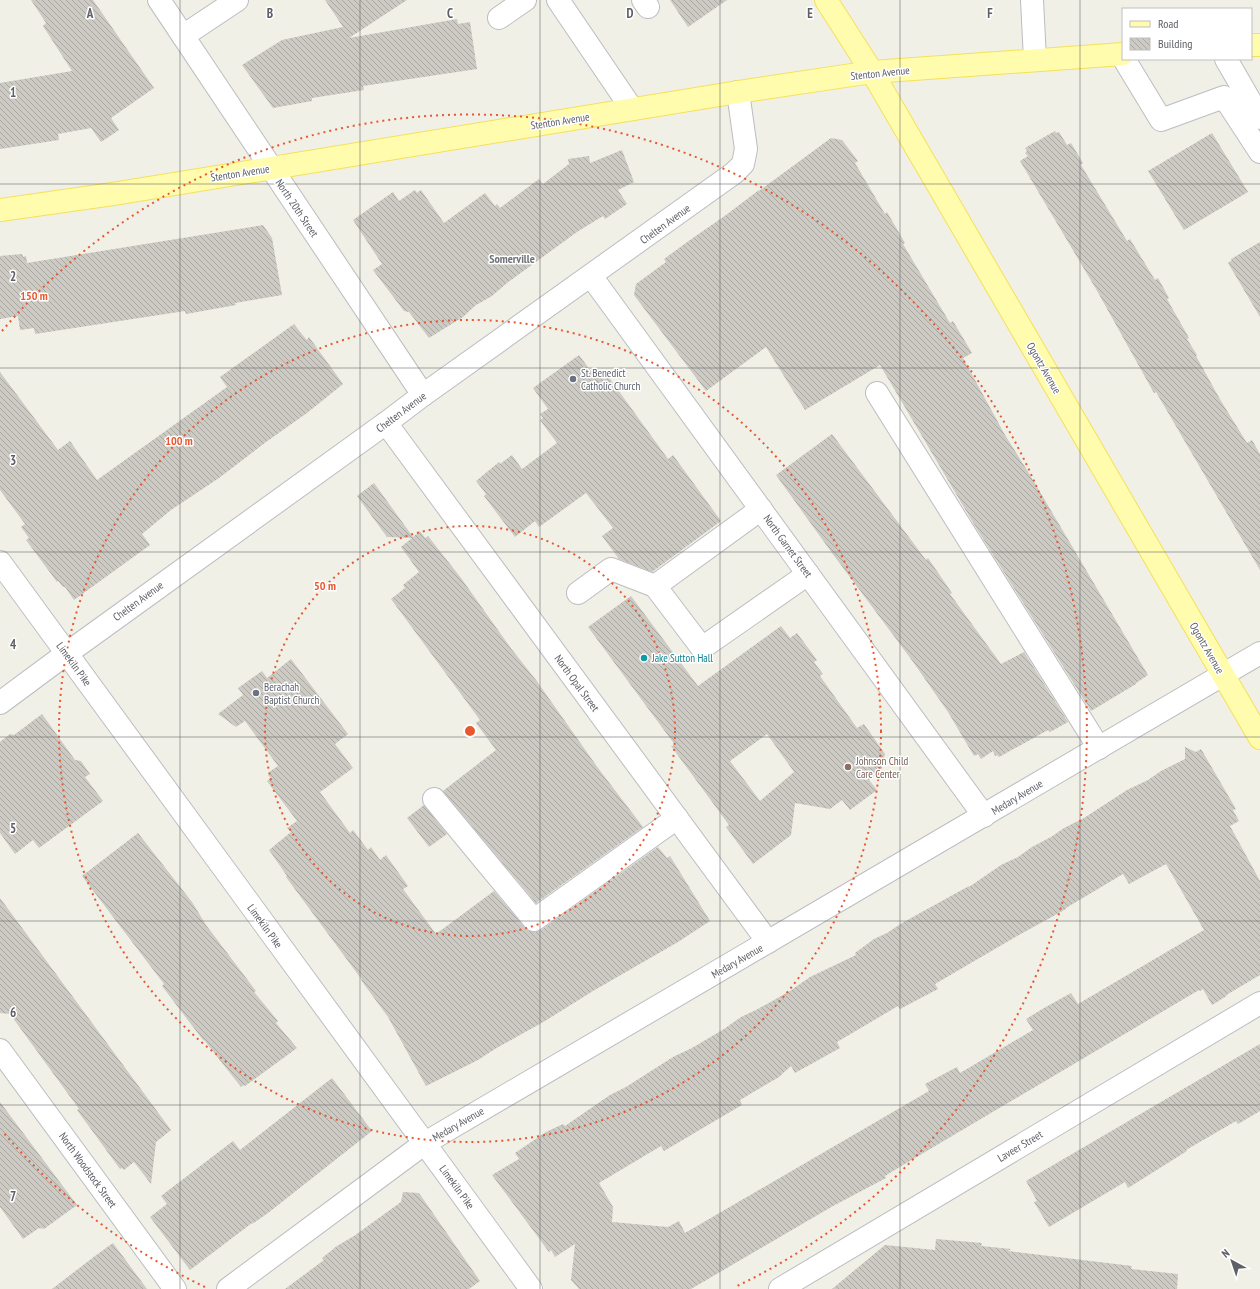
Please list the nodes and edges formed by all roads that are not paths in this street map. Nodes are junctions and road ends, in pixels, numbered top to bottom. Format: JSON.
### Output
{"nodes":[{"id":1,"x":159,"y":0,"type":"edge"},
{"id":2,"x":237,"y":0,"type":"edge"},
{"id":3,"x":525,"y":0,"type":"edge"},
{"id":4,"x":558,"y":0,"type":"edge"},
{"id":5,"x":826,"y":0,"type":"edge"},
{"id":6,"x":1032,"y":0,"type":"edge"},
{"id":7,"x":499,"y":18,"type":"dead end"},
{"id":8,"x":183,"y":36,"type":"junction"},
{"id":9,"x":1122,"y":56,"type":"edge"},
{"id":10,"x":1035,"y":60,"type":"junction"},
{"id":11,"x":1124,"y":60,"type":"edge"},
{"id":12,"x":1227,"y":60,"type":"edge"},
{"id":13,"x":872,"y":72,"type":"junction"},
{"id":14,"x":738,"y":92,"type":"junction"},
{"id":15,"x":632,"y":109,"type":"junction"},
{"id":16,"x":1260,"y":118,"type":"edge"},
{"id":17,"x":1260,"y":152,"type":"edge"},
{"id":18,"x":270,"y":168,"type":"junction"},
{"id":19,"x":0,"y":210,"type":"edge"},
{"id":20,"x":591,"y":276,"type":"junction"},
{"id":21,"x":877,"y":393,"type":"dead end"},
{"id":22,"x":423,"y":395,"type":"junction"},
{"id":23,"x":386,"y":423,"type":"junction"},
{"id":24,"x":761,"y":509,"type":"junction"},
{"id":25,"x":0,"y":562,"type":"edge"},
{"id":26,"x":808,"y":574,"type":"junction"},
{"id":27,"x":655,"y":586,"type":"junction"},
{"id":28,"x":578,"y":593,"type":"dead end"},
{"id":29,"x":1260,"y":653,"type":"edge"},
{"id":30,"x":66,"y":654,"type":"junction"},
{"id":31,"x":1222,"y":674,"type":"junction"},
{"id":32,"x":0,"y":703,"type":"edge"},
{"id":33,"x":1260,"y":738,"type":"edge"},
{"id":34,"x":1099,"y":748,"type":"junction"},
{"id":35,"x":434,"y":799,"type":"dead end"},
{"id":36,"x":984,"y":816,"type":"junction"},
{"id":37,"x":676,"y":818,"type":"junction"},
{"id":38,"x":768,"y":942,"type":"junction"},
{"id":39,"x":1260,"y":1003,"type":"edge"},
{"id":40,"x":0,"y":1050,"type":"edge"},
{"id":41,"x":425,"y":1143,"type":"junction"},
{"id":42,"x":175,"y":1289,"type":"edge"},
{"id":43,"x":228,"y":1289,"type":"edge"},
{"id":44,"x":531,"y":1289,"type":"edge"},
{"id":45,"x":780,"y":1289,"type":"edge"}],
"edges":[{"from":1,"to":8,"type":"street","name":"North 20th Street"},
{"from":2,"to":8,"type":"street"},
{"from":3,"to":7,"type":"street"},
{"from":4,"to":15,"type":"street"},
{"from":5,"to":13,"type":"main road","name":"Ogontz Avenue"},
{"from":6,"to":10,"type":"street"},
{"from":8,"to":18,"type":"street","name":"North 20th Street"},
{"from":9,"to":10,"type":"main road","name":"Stenton Avenue"},
{"from":10,"to":13,"type":"main road","name":"Stenton Avenue"},
{"from":11,"to":17,"type":"street"},
{"from":12,"to":16,"type":"street"},
{"from":13,"to":14,"type":"main road","name":"Stenton Avenue"},
{"from":13,"to":31,"type":"main road","name":"Ogontz Avenue"},
{"from":14,"to":15,"type":"main road","name":"Stenton Avenue"},
{"from":14,"to":20,"type":"street","name":"Chelten Avenue"},
{"from":15,"to":18,"type":"main road","name":"Stenton Avenue"},
{"from":18,"to":19,"type":"main road","name":"Stenton Avenue"},
{"from":18,"to":22,"type":"street","name":"North 20th Street"},
{"from":20,"to":22,"type":"street","name":"Chelten Avenue"},
{"from":20,"to":24,"type":"street","name":"North Garnet Street"},
{"from":21,"to":34,"type":"street"},
{"from":22,"to":23,"type":"street","name":"Chelten Avenue"},
{"from":23,"to":30,"type":"street","name":"Chelten Avenue"},
{"from":23,"to":37,"type":"street","name":"North Opal Street"},
{"from":24,"to":26,"type":"street","name":"North Garnet Street"},
{"from":24,"to":27,"type":"street"},
{"from":25,"to":30,"type":"street","name":"Limekiln Pike"},
{"from":26,"to":27,"type":"street"},
{"from":26,"to":36,"type":"street","name":"North Garnet Street"},
{"from":27,"to":28,"type":"street"},
{"from":29,"to":31,"type":"street","name":"Medary Avenue"},
{"from":30,"to":32,"type":"street","name":"Chelten Avenue"},
{"from":30,"to":41,"type":"street","name":"Limekiln Pike"},
{"from":31,"to":33,"type":"main road","name":"Ogontz Avenue"},
{"from":31,"to":34,"type":"street","name":"Medary Avenue"},
{"from":34,"to":36,"type":"street","name":"Medary Avenue"},
{"from":35,"to":37,"type":"street"},
{"from":36,"to":38,"type":"street","name":"Medary Avenue"},
{"from":37,"to":38,"type":"street","name":"North Opal Street"},
{"from":38,"to":41,"type":"street","name":"Medary Avenue"},
{"from":39,"to":45,"type":"street","name":"Laveer Street"},
{"from":40,"to":42,"type":"street","name":"North Woodstock Street"},
{"from":41,"to":43,"type":"street","name":"Medary Avenue"},
{"from":41,"to":44,"type":"street","name":"Limekiln Pike"}]}
